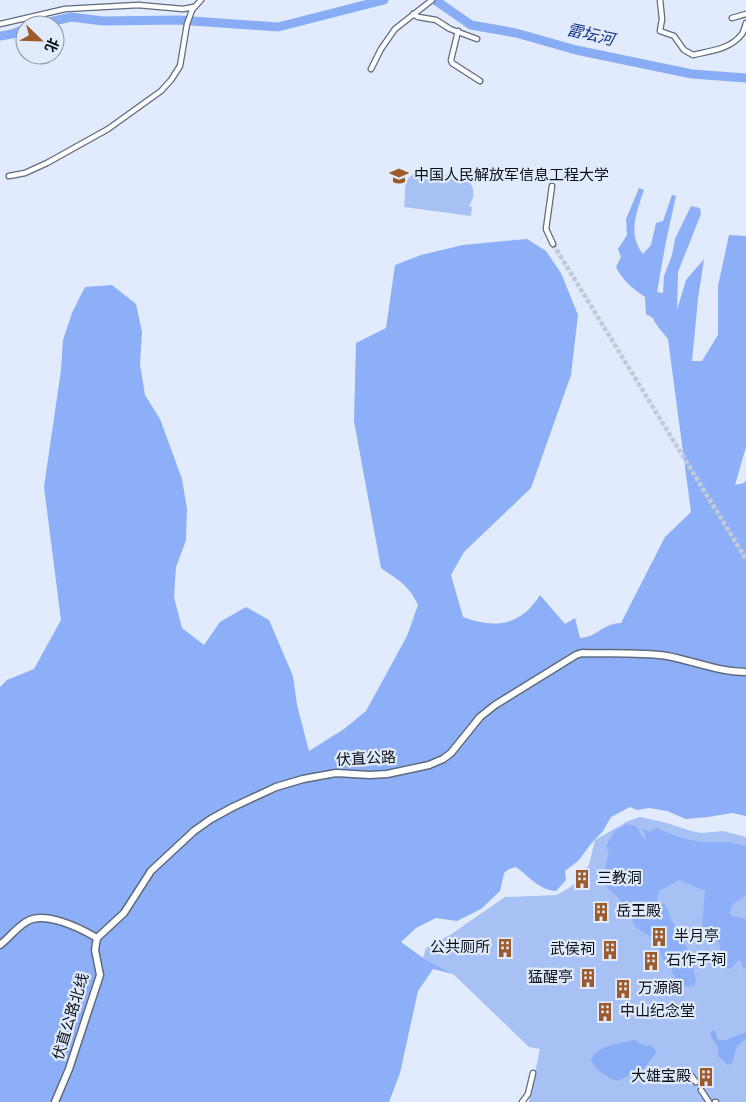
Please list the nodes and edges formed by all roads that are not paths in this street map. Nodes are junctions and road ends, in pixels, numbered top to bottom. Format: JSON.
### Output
{"nodes":[{"id":1,"x":201,"y":0,"type":"edge"},
{"id":2,"x":432,"y":0,"type":"edge"},
{"id":3,"x":660,"y":0,"type":"edge"},
{"id":4,"x":193,"y":9,"type":"junction"},
{"id":5,"x":414,"y":14,"type":"junction"},
{"id":6,"x":746,"y":14,"type":"edge"},
{"id":7,"x":732,"y":18,"type":"dead end"},
{"id":8,"x":746,"y":22,"type":"edge"},
{"id":9,"x":0,"y":24,"type":"edge"},
{"id":10,"x":458,"y":31,"type":"junction"},
{"id":11,"x":477,"y":39,"type":"dead end"},
{"id":12,"x":372,"y":70,"type":"dead end"},
{"id":13,"x":480,"y":81,"type":"dead end"},
{"id":14,"x":9,"y":176,"type":"dead end"},
{"id":15,"x":552,"y":186,"type":"dead end"},
{"id":16,"x":553,"y":244,"type":"tunnel mouth"},
{"id":17,"x":746,"y":672,"type":"edge"},
{"id":18,"x":97,"y":938,"type":"junction"},
{"id":19,"x":0,"y":945,"type":"edge"},
{"id":20,"x":533,"y":1073,"type":"dead end"},
{"id":21,"x":689,"y":1073,"type":"dead end"},
{"id":22,"x":696,"y":1082,"type":"dead end"},
{"id":23,"x":701,"y":1090,"type":"dead end"},
{"id":24,"x":54,"y":1102,"type":"edge"},
{"id":25,"x":522,"y":1102,"type":"edge"},
{"id":26,"x":709,"y":1102,"type":"edge"}],
"edges":[{"from":1,"to":4,"type":"street"},
{"from":2,"to":5,"type":"street"},
{"from":3,"to":8,"type":"street"},
{"from":4,"to":9,"type":"street"},
{"from":4,"to":14,"type":"street"},
{"from":5,"to":10,"type":"street"},
{"from":5,"to":12,"type":"street"},
{"from":6,"to":7,"type":"street"},
{"from":10,"to":11,"type":"street"},
{"from":10,"to":13,"type":"street"},
{"from":15,"to":16,"type":"street"},
{"from":17,"to":18,"type":"main road","name":"伏直公路"},
{"from":18,"to":19,"type":"main road"},
{"from":18,"to":24,"type":"main road","name":"伏直公路北线"},
{"from":20,"to":25,"type":"street"},
{"from":21,"to":22,"type":"street"},
{"from":23,"to":26,"type":"street"}]}
